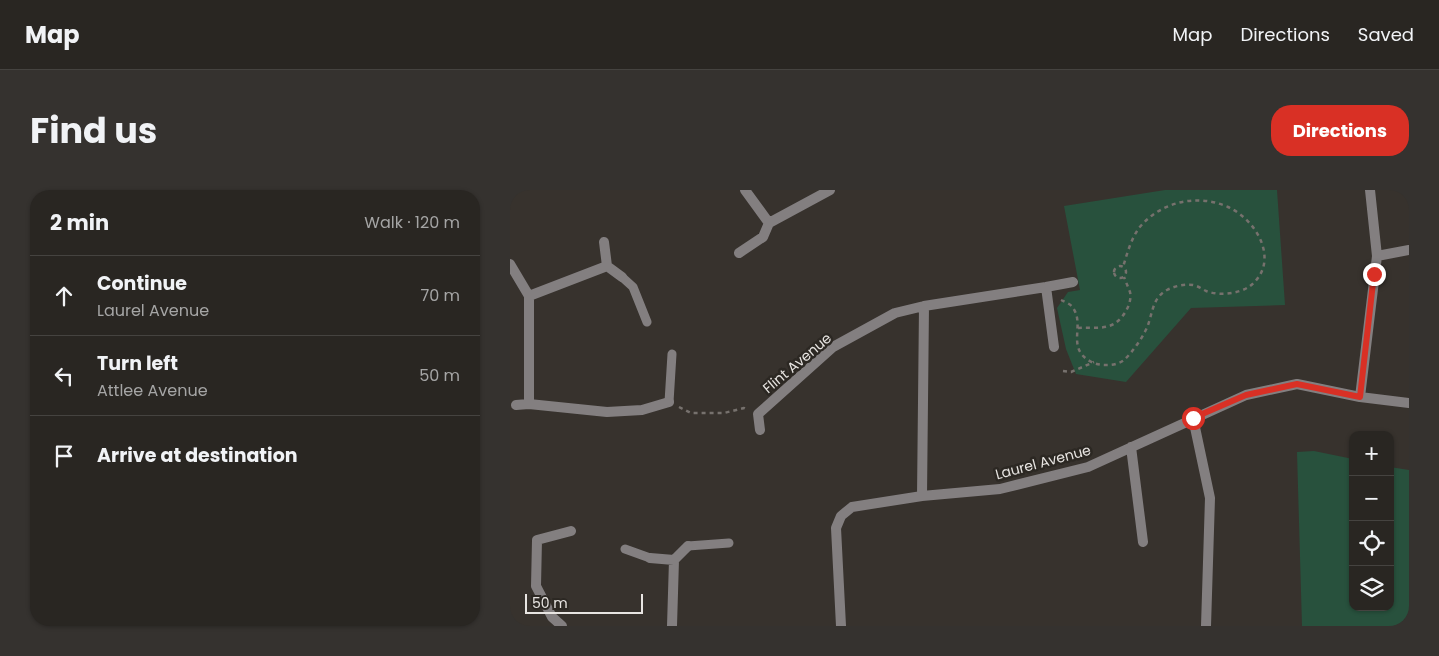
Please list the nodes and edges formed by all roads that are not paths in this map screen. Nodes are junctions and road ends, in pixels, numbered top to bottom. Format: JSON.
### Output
{"nodes":[{"id":1,"x":745,"y":190,"type":"edge"},
{"id":2,"x":830,"y":190,"type":"edge"},
{"id":3,"x":1370,"y":190,"type":"edge"},
{"id":4,"x":768,"y":223,"type":"junction"},
{"id":5,"x":604,"y":242,"type":"dead end"},
{"id":6,"x":1409,"y":250,"type":"edge"},
{"id":7,"x":739,"y":253,"type":"dead end"},
{"id":8,"x":1376,"y":256,"type":"junction"},
{"id":9,"x":510,"y":264,"type":"edge"},
{"id":10,"x":606,"y":266,"type":"junction"},
{"id":11,"x":622,"y":277,"type":"joint"},
{"id":12,"x":1073,"y":282,"type":"dead end"},
{"id":13,"x":1046,"y":290,"type":"junction"},
{"id":14,"x":530,"y":296,"type":"junction"},
{"id":15,"x":924,"y":306,"type":"junction"},
{"id":16,"x":647,"y":322,"type":"dead end"},
{"id":17,"x":1054,"y":347,"type":"dead end"},
{"id":18,"x":672,"y":354,"type":"dead end"},
{"id":19,"x":1360,"y":397,"type":"junction"},
{"id":20,"x":669,"y":402,"type":"joint"},
{"id":21,"x":1409,"y":403,"type":"edge"},
{"id":22,"x":529,"y":404,"type":"junction"},
{"id":23,"x":513,"y":406,"type":"edge"},
{"id":24,"x":1193,"y":418,"type":"junction"},
{"id":25,"x":760,"y":430,"type":"dead end"},
{"id":26,"x":1131,"y":447,"type":"junction"},
{"id":27,"x":922,"y":496,"type":"junction"},
{"id":28,"x":571,"y":531,"type":"dead end"},
{"id":29,"x":1144,"y":542,"type":"dead end"},
{"id":30,"x":729,"y":544,"type":"dead end"},
{"id":31,"x":688,"y":546,"type":"joint"},
{"id":32,"x":625,"y":549,"type":"dead end"},
{"id":33,"x":650,"y":558,"type":"joint"},
{"id":34,"x":674,"y":560,"type":"junction"},
{"id":35,"x":562,"y":626,"type":"edge"},
{"id":36,"x":672,"y":626,"type":"edge"},
{"id":37,"x":841,"y":626,"type":"edge"},
{"id":38,"x":1206,"y":626,"type":"edge"}],
"edges":[{"from":1,"to":4,"type":"street"},
{"from":2,"to":4,"type":"street"},
{"from":3,"to":8,"type":"street"},
{"from":4,"to":7,"type":"street"},
{"from":5,"to":10,"type":"street"},
{"from":6,"to":8,"type":"street"},
{"from":8,"to":19,"type":"street"},
{"from":9,"to":14,"type":"street"},
{"from":10,"to":11,"type":"street"},
{"from":10,"to":14,"type":"street"},
{"from":11,"to":16,"type":"lane"},
{"from":12,"to":13,"type":"street","name":"Flint Avenue"},
{"from":13,"to":15,"type":"street","name":"Flint Avenue"},
{"from":13,"to":17,"type":"street"},
{"from":14,"to":22,"type":"street"},
{"from":15,"to":25,"type":"street","name":"Flint Avenue"},
{"from":15,"to":27,"type":"street"},
{"from":18,"to":20,"type":"lane"},
{"from":19,"to":21,"type":"street","name":"Laurel Avenue"},
{"from":19,"to":24,"type":"street","name":"Laurel Avenue"},
{"from":20,"to":22,"type":"street"},
{"from":22,"to":23,"type":"street"},
{"from":24,"to":26,"type":"street","name":"Laurel Avenue"},
{"from":24,"to":38,"type":"street"},
{"from":26,"to":27,"type":"street","name":"Laurel Avenue"},
{"from":26,"to":29,"type":"street"},
{"from":27,"to":37,"type":"street","name":"Laurel Avenue"},
{"from":28,"to":35,"type":"street"},
{"from":30,"to":31,"type":"lane"},
{"from":31,"to":34,"type":"street"},
{"from":32,"to":33,"type":"lane"},
{"from":33,"to":34,"type":"street"},
{"from":34,"to":36,"type":"street"}]}
